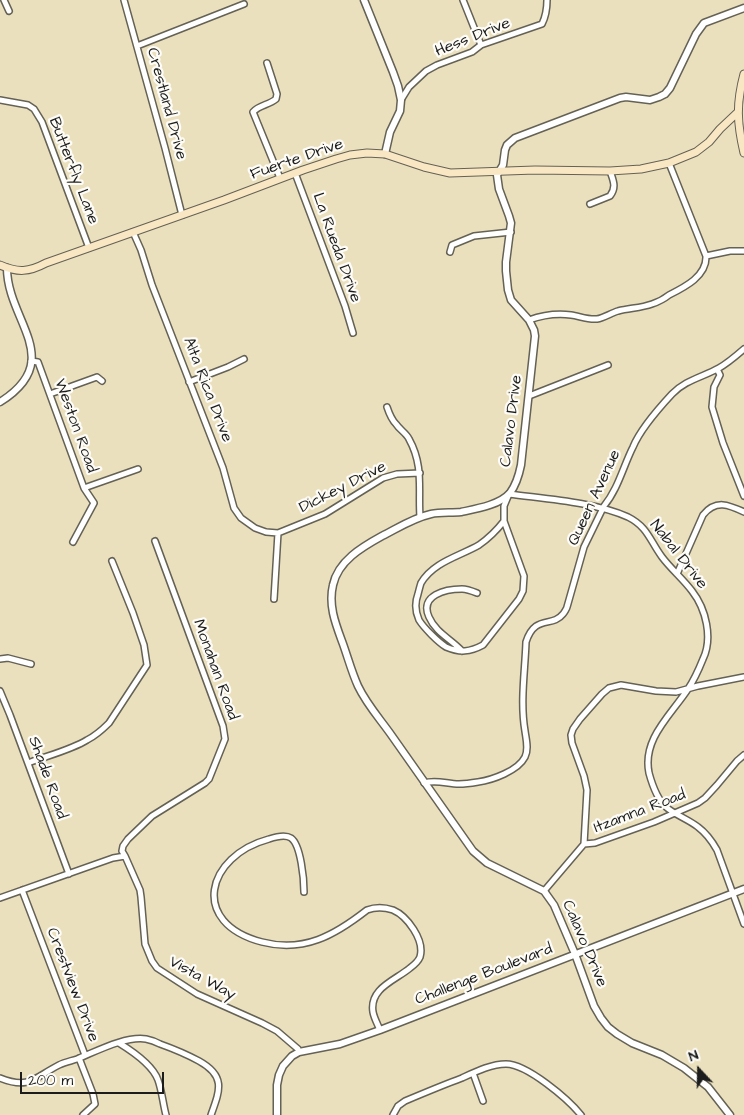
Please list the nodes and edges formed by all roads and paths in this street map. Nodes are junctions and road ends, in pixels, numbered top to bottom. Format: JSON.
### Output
{"nodes":[{"id":1,"x":4,"y":0,"type":"edge"},
{"id":2,"x":124,"y":0,"type":"edge"},
{"id":3,"x":364,"y":0,"type":"edge"},
{"id":4,"x":464,"y":0,"type":"edge"},
{"id":5,"x":546,"y":0,"type":"edge"},
{"id":6,"x":244,"y":4,"type":"dead end"},
{"id":7,"x":744,"y":8,"type":"edge"},
{"id":8,"x":9,"y":10,"type":"dead end"},
{"id":9,"x":481,"y":45,"type":"junction"},
{"id":10,"x":137,"y":46,"type":"junction"},
{"id":11,"x":267,"y":63,"type":"dead end"},
{"id":12,"x":744,"y":74,"type":"edge"},
{"id":13,"x":0,"y":100,"type":"edge"},
{"id":14,"x":401,"y":100,"type":"junction"},
{"id":15,"x":741,"y":110,"type":"edge"},
{"id":16,"x":725,"y":125,"type":"junction"},
{"id":17,"x":739,"y":131,"type":"junction"},
{"id":18,"x":744,"y":153,"type":"edge"},
{"id":19,"x":385,"y":154,"type":"junction"},
{"id":20,"x":669,"y":162,"type":"junction"},
{"id":21,"x":500,"y":170,"type":"junction"},
{"id":22,"x":610,"y":171,"type":"junction"},
{"id":23,"x":295,"y":173,"type":"junction"},
{"id":24,"x":280,"y":178,"type":"junction"},
{"id":25,"x":590,"y":204,"type":"dead end"},
{"id":26,"x":182,"y":215,"type":"junction"},
{"id":27,"x":134,"y":232,"type":"junction"},
{"id":28,"x":510,"y":232,"type":"junction"},
{"id":29,"x":89,"y":248,"type":"junction"},
{"id":30,"x":744,"y":251,"type":"edge"},
{"id":31,"x":450,"y":252,"type":"dead end"},
{"id":32,"x":706,"y":256,"type":"junction"},
{"id":33,"x":3,"y":267,"type":"edge"},
{"id":34,"x":529,"y":320,"type":"junction"},
{"id":35,"x":352,"y":333,"type":"dead end"},
{"id":36,"x":744,"y":349,"type":"edge"},
{"id":37,"x":244,"y":359,"type":"dead end"},
{"id":38,"x":32,"y":361,"type":"junction"},
{"id":39,"x":608,"y":365,"type":"dead end"},
{"id":40,"x":717,"y":369,"type":"junction"},
{"id":41,"x":102,"y":381,"type":"dead end"},
{"id":42,"x":189,"y":382,"type":"junction"},
{"id":43,"x":50,"y":394,"type":"junction"},
{"id":44,"x":529,"y":396,"type":"junction"},
{"id":45,"x":0,"y":402,"type":"edge"},
{"id":46,"x":386,"y":407,"type":"dead end"},
{"id":47,"x":138,"y":468,"type":"dead end"},
{"id":48,"x":420,"y":473,"type":"junction"},
{"id":49,"x":84,"y":488,"type":"junction"},
{"id":50,"x":509,"y":494,"type":"junction"},
{"id":51,"x":744,"y":496,"type":"edge"},
{"id":52,"x":603,"y":509,"type":"junction"},
{"id":53,"x":744,"y":512,"type":"edge"},
{"id":54,"x":420,"y":517,"type":"junction"},
{"id":55,"x":504,"y":521,"type":"junction"},
{"id":56,"x":278,"y":533,"type":"junction"},
{"id":57,"x":155,"y":541,"type":"dead end"},
{"id":58,"x":73,"y":542,"type":"dead end"},
{"id":59,"x":112,"y":561,"type":"dead end"},
{"id":60,"x":677,"y":574,"type":"junction"},
{"id":61,"x":477,"y":592,"type":"dead end"},
{"id":62,"x":274,"y":599,"type":"dead end"},
{"id":63,"x":462,"y":651,"type":"junction"},
{"id":64,"x":0,"y":659,"type":"edge"},
{"id":65,"x":31,"y":664,"type":"dead end"},
{"id":66,"x":744,"y":677,"type":"edge"},
{"id":67,"x":688,"y":688,"type":"junction"},
{"id":68,"x":0,"y":691,"type":"edge"},
{"id":69,"x":744,"y":755,"type":"edge"},
{"id":70,"x":28,"y":763,"type":"junction"},
{"id":71,"x":424,"y":782,"type":"junction"},
{"id":72,"x":675,"y":813,"type":"junction"},
{"id":73,"x":584,"y":844,"type":"junction"},
{"id":74,"x":125,"y":856,"type":"junction"},
{"id":75,"x":69,"y":874,"type":"junction"},
{"id":76,"x":744,"y":889,"type":"edge"},
{"id":77,"x":22,"y":890,"type":"junction"},
{"id":78,"x":544,"y":891,"type":"junction"},
{"id":79,"x":304,"y":892,"type":"dead end"},
{"id":80,"x":732,"y":894,"type":"junction"},
{"id":81,"x":0,"y":898,"type":"edge"},
{"id":82,"x":744,"y":924,"type":"edge"},
{"id":83,"x":575,"y":954,"type":"junction"},
{"id":84,"x":380,"y":1030,"type":"junction"},
{"id":85,"x":119,"y":1043,"type":"junction"},
{"id":86,"x":299,"y":1052,"type":"junction"},
{"id":87,"x":85,"y":1055,"type":"junction"},
{"id":88,"x":79,"y":1058,"type":"junction"},
{"id":89,"x":473,"y":1073,"type":"junction"},
{"id":90,"x":0,"y":1078,"type":"edge"},
{"id":91,"x":483,"y":1101,"type":"dead end"},
{"id":92,"x":83,"y":1115,"type":"edge"},
{"id":93,"x":166,"y":1115,"type":"edge"},
{"id":94,"x":211,"y":1115,"type":"edge"},
{"id":95,"x":277,"y":1115,"type":"edge"},
{"id":96,"x":393,"y":1115,"type":"edge"},
{"id":97,"x":581,"y":1115,"type":"edge"},
{"id":98,"x":730,"y":1115,"type":"edge"}],
"edges":[{"from":1,"to":8,"type":"street"},
{"from":2,"to":10,"type":"street","name":"Crestland Drive"},
{"from":3,"to":14,"type":"street"},
{"from":4,"to":9,"type":"street"},
{"from":5,"to":9,"type":"street","name":"Hess Drive"},
{"from":6,"to":10,"type":"street"},
{"from":7,"to":21,"type":"street","name":"Calavo Drive"},
{"from":9,"to":14,"type":"street","name":"Hess Drive"},
{"from":10,"to":26,"type":"street","name":"Crestland Drive"},
{"from":11,"to":24,"type":"street"},
{"from":12,"to":15,"type":"main road"},
{"from":13,"to":29,"type":"street","name":"Butterfly Lane"},
{"from":14,"to":19,"type":"street"},
{"from":15,"to":16,"type":"main road","name":"Fuerte Drive"},
{"from":15,"to":17,"type":"main road"},
{"from":16,"to":17,"type":"main road"},
{"from":16,"to":20,"type":"main road","name":"Fuerte Drive"},
{"from":17,"to":18,"type":"main road"},
{"from":19,"to":21,"type":"main road","name":"Fuerte Drive"},
{"from":19,"to":23,"type":"main road","name":"Fuerte Drive"},
{"from":20,"to":22,"type":"main road","name":"Fuerte Drive"},
{"from":20,"to":32,"type":"street"},
{"from":21,"to":22,"type":"main road","name":"Fuerte Drive"},
{"from":21,"to":28,"type":"street","name":"Calavo Drive"},
{"from":22,"to":25,"type":"street"},
{"from":23,"to":24,"type":"main road","name":"Fuerte Drive"},
{"from":23,"to":35,"type":"street","name":"La Rueda Drive"},
{"from":24,"to":26,"type":"main road","name":"Fuerte Drive"},
{"from":26,"to":27,"type":"main road","name":"Fuerte Drive"},
{"from":27,"to":29,"type":"main road","name":"Fuerte Drive"},
{"from":27,"to":42,"type":"street","name":"Alta Rica Drive"},
{"from":28,"to":31,"type":"street"},
{"from":28,"to":34,"type":"street","name":"Calavo Drive"},
{"from":29,"to":33,"type":"main road","name":"Fuerte Drive"},
{"from":30,"to":32,"type":"street"},
{"from":32,"to":34,"type":"street"},
{"from":33,"to":38,"type":"street"},
{"from":34,"to":44,"type":"street","name":"Calavo Drive"},
{"from":36,"to":40,"type":"street","name":"Queen Avenue"},
{"from":37,"to":42,"type":"street"},
{"from":38,"to":43,"type":"street","name":"Weston Road"},
{"from":38,"to":45,"type":"street"},
{"from":39,"to":44,"type":"street"},
{"from":40,"to":51,"type":"street"},
{"from":40,"to":52,"type":"street","name":"Queen Avenue"},
{"from":41,"to":43,"type":"street"},
{"from":42,"to":56,"type":"street","name":"Alta Rica Drive"},
{"from":43,"to":49,"type":"street","name":"Weston Road"},
{"from":44,"to":50,"type":"street","name":"Calavo Drive"},
{"from":46,"to":48,"type":"street"},
{"from":47,"to":49,"type":"street"},
{"from":48,"to":54,"type":"street"},
{"from":48,"to":56,"type":"street","name":"Dickey Drive"},
{"from":49,"to":58,"type":"street","name":"Weston Road"},
{"from":50,"to":52,"type":"street","name":"Nabal Drive"},
{"from":50,"to":54,"type":"street","name":"Calavo Drive"},
{"from":50,"to":55,"type":"street"},
{"from":52,"to":60,"type":"street","name":"Nabal Drive"},
{"from":52,"to":71,"type":"street","name":"Queen Avenue"},
{"from":53,"to":60,"type":"street"},
{"from":54,"to":71,"type":"street","name":"Calavo Drive"},
{"from":55,"to":63,"type":"street"},
{"from":55,"to":63,"type":"street"},
{"from":56,"to":62,"type":"street"},
{"from":57,"to":74,"type":"street","name":"Monahan Road"},
{"from":59,"to":70,"type":"street"},
{"from":60,"to":67,"type":"street","name":"Nabal Drive"},
{"from":61,"to":63,"type":"street"},
{"from":64,"to":65,"type":"street"},
{"from":66,"to":67,"type":"street"},
{"from":67,"to":72,"type":"street","name":"Nabal Drive"},
{"from":67,"to":73,"type":"street"},
{"from":68,"to":70,"type":"street","name":"Shade Road"},
{"from":69,"to":72,"type":"street","name":"Itzamna Road"},
{"from":70,"to":75,"type":"street","name":"Shade Road"},
{"from":71,"to":78,"type":"street","name":"Calavo Drive"},
{"from":72,"to":73,"type":"street","name":"Itzamna Road"},
{"from":72,"to":80,"type":"street","name":"Nabal Drive"},
{"from":73,"to":78,"type":"street"},
{"from":74,"to":75,"type":"street"},
{"from":74,"to":86,"type":"street","name":"Vista Way"},
{"from":75,"to":77,"type":"street"},
{"from":76,"to":80,"type":"street","name":"Challenge Boulevard"},
{"from":77,"to":81,"type":"street"},
{"from":77,"to":87,"type":"street","name":"Crestview Drive"},
{"from":78,"to":83,"type":"street","name":"Calavo Drive"},
{"from":79,"to":84,"type":"street"},
{"from":80,"to":82,"type":"street","name":"Nabal Drive"},
{"from":80,"to":83,"type":"street","name":"Challenge Boulevard"},
{"from":83,"to":84,"type":"street","name":"Challenge Boulevard"},
{"from":83,"to":98,"type":"street","name":"Calavo Drive"},
{"from":84,"to":86,"type":"street","name":"Challenge Boulevard"},
{"from":85,"to":87,"type":"street","name":"Crestview Drive"},
{"from":85,"to":93,"type":"street","name":"Crestview Drive"},
{"from":85,"to":94,"type":"street","name":"Crestview Drive"},
{"from":86,"to":95,"type":"street"},
{"from":87,"to":88,"type":"street"},
{"from":88,"to":90,"type":"street"},
{"from":88,"to":92,"type":"street"},
{"from":89,"to":91,"type":"street"},
{"from":89,"to":96,"type":"street"},
{"from":89,"to":97,"type":"street"}]}
